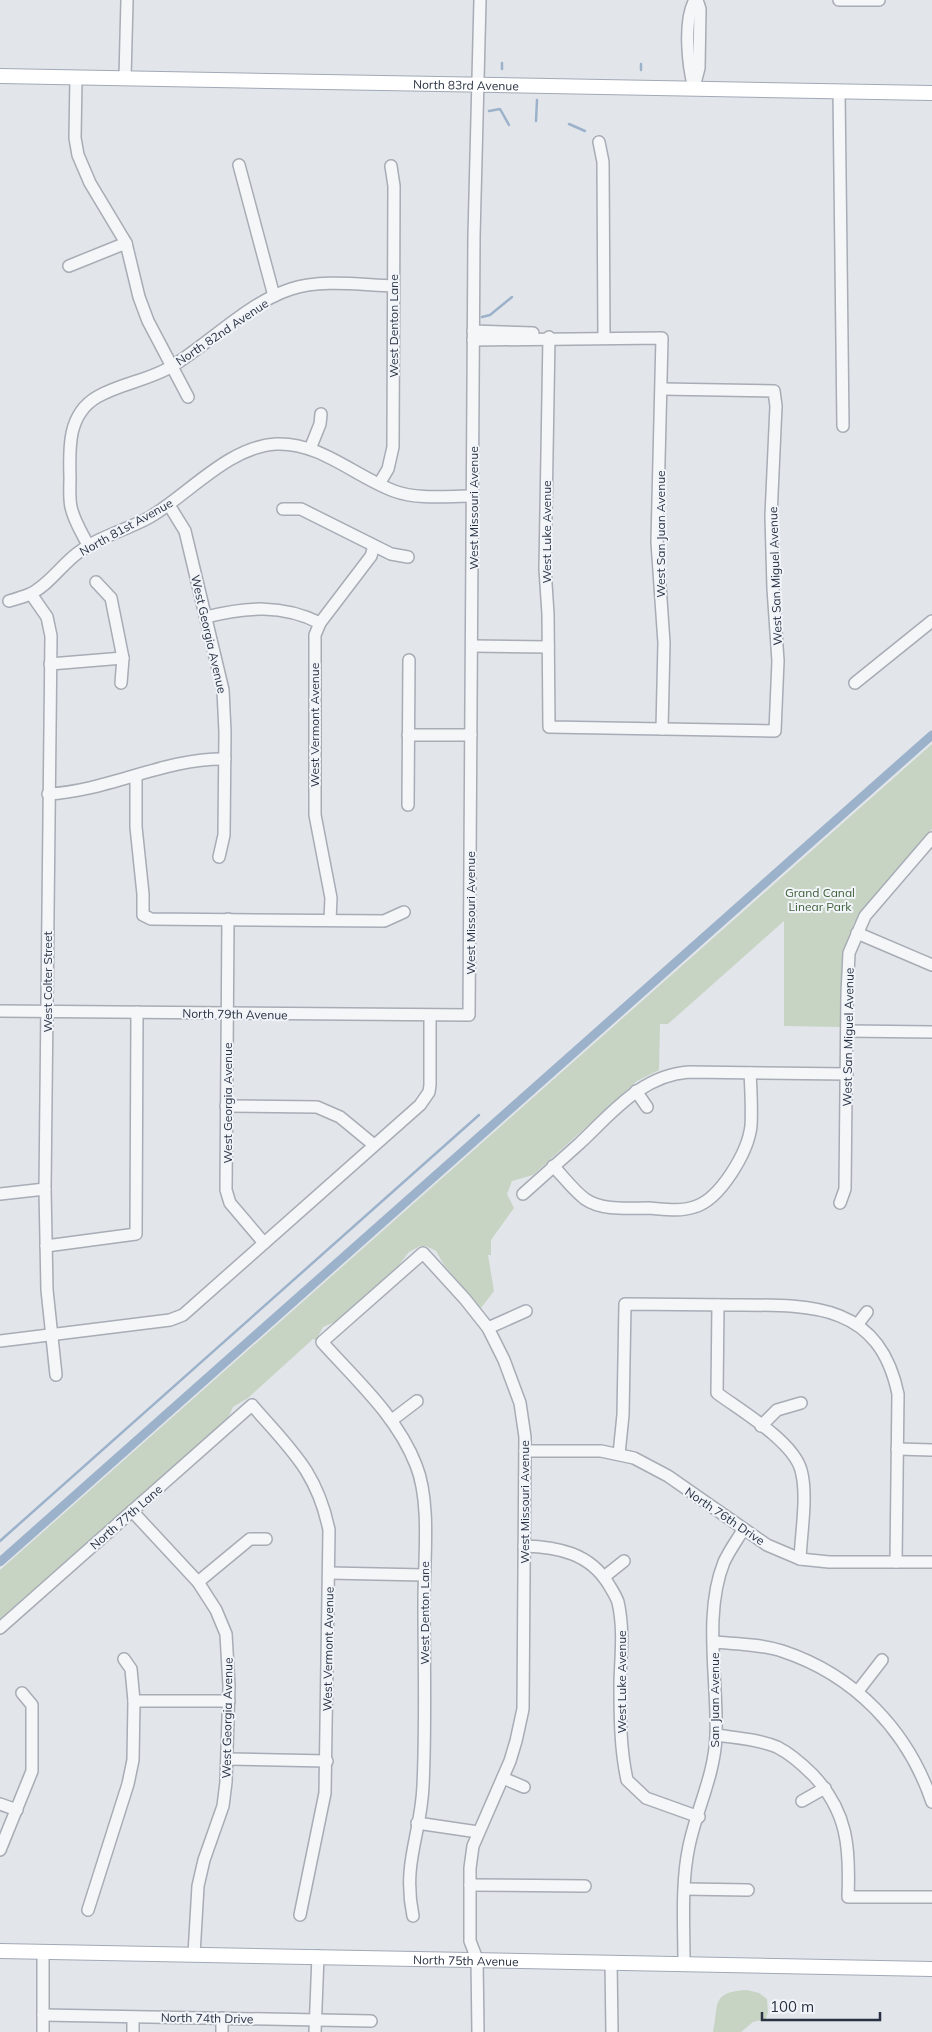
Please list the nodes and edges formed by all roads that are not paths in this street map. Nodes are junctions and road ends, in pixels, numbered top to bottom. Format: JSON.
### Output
{"nodes":[{"id":1,"x":127,"y":0,"type":"edge"},
{"id":2,"x":480,"y":0,"type":"edge"},
{"id":3,"x":696,"y":0,"type":"edge"},
{"id":4,"x":839,"y":0,"type":"edge"},
{"id":5,"x":879,"y":1,"type":"edge"},
{"id":6,"x":0,"y":76,"type":"edge"},
{"id":7,"x":76,"y":77,"type":"junction"},
{"id":8,"x":125,"y":78,"type":"junction"},
{"id":9,"x":478,"y":85,"type":"junction"},
{"id":10,"x":694,"y":88,"type":"junction"},
{"id":11,"x":839,"y":91,"type":"junction"},
{"id":12,"x":932,"y":93,"type":"edge"},
{"id":13,"x":599,"y":142,"type":"dead end"},
{"id":14,"x":239,"y":165,"type":"dead end"},
{"id":15,"x":391,"y":166,"type":"dead end"},
{"id":16,"x":126,"y":243,"type":"junction"},
{"id":17,"x":69,"y":266,"type":"dead end"},
{"id":18,"x":393,"y":286,"type":"junction"},
{"id":19,"x":274,"y":296,"type":"junction"},
{"id":20,"x":474,"y":335,"type":"junction"},
{"id":21,"x":549,"y":338,"type":"junction"},
{"id":22,"x":604,"y":338,"type":"junction"},
{"id":23,"x":172,"y":366,"type":"junction"},
{"id":24,"x":662,"y":390,"type":"junction"},
{"id":25,"x":188,"y":397,"type":"dead end"},
{"id":26,"x":321,"y":414,"type":"dead end"},
{"id":27,"x":843,"y":426,"type":"dead end"},
{"id":28,"x":310,"y":449,"type":"junction"},
{"id":29,"x":379,"y":484,"type":"junction"},
{"id":30,"x":473,"y":496,"type":"junction"},
{"id":31,"x":169,"y":506,"type":"junction"},
{"id":32,"x":284,"y":509,"type":"dead end"},
{"id":33,"x":88,"y":545,"type":"junction"},
{"id":34,"x":374,"y":546,"type":"junction"},
{"id":35,"x":408,"y":557,"type":"dead end"},
{"id":36,"x":96,"y":582,"type":"dead end"},
{"id":37,"x":32,"y":594,"type":"junction"},
{"id":38,"x":9,"y":601,"type":"dead end"},
{"id":39,"x":206,"y":617,"type":"junction"},
{"id":40,"x":932,"y":621,"type":"edge"},
{"id":41,"x":320,"y":623,"type":"junction"},
{"id":42,"x":472,"y":646,"type":"junction"},
{"id":43,"x":548,"y":647,"type":"junction"},
{"id":44,"x":123,"y":658,"type":"junction"},
{"id":45,"x":409,"y":660,"type":"dead end"},
{"id":46,"x":50,"y":664,"type":"junction"},
{"id":47,"x":121,"y":683,"type":"dead end"},
{"id":48,"x":855,"y":683,"type":"dead end"},
{"id":49,"x":662,"y":729,"type":"junction"},
{"id":50,"x":471,"y":734,"type":"junction"},
{"id":51,"x":408,"y":735,"type":"junction"},
{"id":52,"x":225,"y":759,"type":"junction"},
{"id":53,"x":136,"y":776,"type":"junction"},
{"id":54,"x":48,"y":794,"type":"junction"},
{"id":55,"x":408,"y":805,"type":"dead end"},
{"id":56,"x":932,"y":838,"type":"edge"},
{"id":57,"x":219,"y":857,"type":"dead end"},
{"id":58,"x":404,"y":912,"type":"dead end"},
{"id":59,"x":228,"y":920,"type":"junction"},
{"id":60,"x":330,"y":920,"type":"junction"},
{"id":61,"x":857,"y":933,"type":"junction"},
{"id":62,"x":932,"y":965,"type":"edge"},
{"id":63,"x":0,"y":1011,"type":"edge"},
{"id":64,"x":46,"y":1012,"type":"junction"},
{"id":65,"x":137,"y":1012,"type":"junction"},
{"id":66,"x":228,"y":1014,"type":"junction"},
{"id":67,"x":430,"y":1016,"type":"junction"},
{"id":68,"x":469,"y":1016,"type":"joint"},
{"id":69,"x":847,"y":1031,"type":"junction"},
{"id":70,"x":932,"y":1032,"type":"edge"},
{"id":71,"x":750,"y":1073,"type":"junction"},
{"id":72,"x":847,"y":1074,"type":"junction"},
{"id":73,"x":636,"y":1091,"type":"junction"},
{"id":74,"x":226,"y":1106,"type":"junction"},
{"id":75,"x":647,"y":1107,"type":"dead end"},
{"id":76,"x":374,"y":1145,"type":"junction"},
{"id":77,"x":553,"y":1166,"type":"junction"},
{"id":78,"x":45,"y":1189,"type":"junction"},
{"id":79,"x":0,"y":1194,"type":"edge"},
{"id":80,"x":523,"y":1194,"type":"dead end"},
{"id":81,"x":840,"y":1203,"type":"dead end"},
{"id":82,"x":264,"y":1243,"type":"junction"},
{"id":83,"x":46,"y":1246,"type":"junction"},
{"id":84,"x":718,"y":1305,"type":"junction"},
{"id":85,"x":526,"y":1311,"type":"dead end"},
{"id":86,"x":867,"y":1312,"type":"dead end"},
{"id":87,"x":857,"y":1325,"type":"junction"},
{"id":88,"x":488,"y":1328,"type":"junction"},
{"id":89,"x":51,"y":1334,"type":"junction"},
{"id":90,"x":0,"y":1340,"type":"edge"},
{"id":91,"x":322,"y":1342,"type":"joint"},
{"id":92,"x":56,"y":1375,"type":"dead end"},
{"id":93,"x":416,"y":1401,"type":"dead end"},
{"id":94,"x":801,"y":1403,"type":"dead end"},
{"id":95,"x":252,"y":1405,"type":"joint"},
{"id":96,"x":392,"y":1420,"type":"junction"},
{"id":97,"x":761,"y":1426,"type":"junction"},
{"id":98,"x":897,"y":1450,"type":"junction"},
{"id":99,"x":932,"y":1450,"type":"edge"},
{"id":100,"x":525,"y":1451,"type":"junction"},
{"id":101,"x":619,"y":1454,"type":"junction"},
{"id":102,"x":132,"y":1511,"type":"junction"},
{"id":103,"x":743,"y":1530,"type":"junction"},
{"id":104,"x":266,"y":1538,"type":"dead end"},
{"id":105,"x":524,"y":1546,"type":"junction"},
{"id":106,"x":800,"y":1559,"type":"junction"},
{"id":107,"x":624,"y":1561,"type":"dead end"},
{"id":108,"x":896,"y":1562,"type":"junction"},
{"id":109,"x":932,"y":1562,"type":"edge"},
{"id":110,"x":328,"y":1573,"type":"junction"},
{"id":111,"x":424,"y":1575,"type":"junction"},
{"id":112,"x":604,"y":1577,"type":"junction"},
{"id":113,"x":198,"y":1582,"type":"junction"},
{"id":114,"x":0,"y":1628,"type":"edge"},
{"id":115,"x":714,"y":1642,"type":"junction"},
{"id":116,"x":124,"y":1659,"type":"dead end"},
{"id":117,"x":882,"y":1660,"type":"dead end"},
{"id":118,"x":858,"y":1691,"type":"junction"},
{"id":119,"x":22,"y":1693,"type":"dead end"},
{"id":120,"x":134,"y":1701,"type":"junction"},
{"id":121,"x":229,"y":1701,"type":"junction"},
{"id":122,"x":716,"y":1736,"type":"junction"},
{"id":123,"x":228,"y":1759,"type":"junction"},
{"id":124,"x":327,"y":1761,"type":"junction"},
{"id":125,"x":503,"y":1778,"type":"junction"},
{"id":126,"x":524,"y":1787,"type":"dead end"},
{"id":127,"x":825,"y":1788,"type":"junction"},
{"id":128,"x":802,"y":1801,"type":"dead end"},
{"id":129,"x":932,"y":1802,"type":"edge"},
{"id":130,"x":0,"y":1804,"type":"edge"},
{"id":131,"x":17,"y":1810,"type":"junction"},
{"id":132,"x":699,"y":1818,"type":"junction"},
{"id":133,"x":417,"y":1823,"type":"junction"},
{"id":134,"x":478,"y":1832,"type":"junction"},
{"id":135,"x":0,"y":1850,"type":"edge"},
{"id":136,"x":470,"y":1885,"type":"junction"},
{"id":137,"x":586,"y":1886,"type":"dead end"},
{"id":138,"x":685,"y":1889,"type":"junction"},
{"id":139,"x":748,"y":1890,"type":"dead end"},
{"id":140,"x":932,"y":1897,"type":"edge"},
{"id":141,"x":88,"y":1910,"type":"dead end"},
{"id":142,"x":300,"y":1915,"type":"dead end"},
{"id":143,"x":413,"y":1916,"type":"dead end"},
{"id":144,"x":0,"y":1951,"type":"edge"},
{"id":145,"x":43,"y":1952,"type":"junction"},
{"id":146,"x":194,"y":1954,"type":"junction"},
{"id":147,"x":318,"y":1956,"type":"junction"},
{"id":148,"x":477,"y":1959,"type":"junction"},
{"id":149,"x":611,"y":1962,"type":"junction"},
{"id":150,"x":684,"y":1963,"type":"junction"},
{"id":151,"x":932,"y":1969,"type":"edge"},
{"id":152,"x":43,"y":2015,"type":"junction"},
{"id":153,"x":133,"y":2017,"type":"junction"},
{"id":154,"x":222,"y":2018,"type":"junction"},
{"id":155,"x":316,"y":2020,"type":"junction"},
{"id":156,"x":371,"y":2021,"type":"dead end"},
{"id":157,"x":43,"y":2032,"type":"edge"},
{"id":158,"x":133,"y":2032,"type":"edge"},
{"id":159,"x":222,"y":2032,"type":"edge"},
{"id":160,"x":315,"y":2032,"type":"edge"},
{"id":161,"x":478,"y":2032,"type":"edge"},
{"id":162,"x":612,"y":2032,"type":"edge"}],
"edges":[{"from":1,"to":8,"type":"street"},
{"from":2,"to":9,"type":"street","name":"West Missouri Avenue"},
{"from":3,"to":10,"type":"street"},
{"from":4,"to":5,"type":"street"},
{"from":6,"to":7,"type":"main road","name":"North 83rd Avenue"},
{"from":7,"to":8,"type":"main road","name":"North 83rd Avenue"},
{"from":7,"to":16,"type":"street"},
{"from":8,"to":9,"type":"main road","name":"North 83rd Avenue"},
{"from":9,"to":10,"type":"main road","name":"North 83rd Avenue"},
{"from":9,"to":20,"type":"street","name":"West Missouri Avenue"},
{"from":10,"to":11,"type":"main road","name":"North 83rd Avenue"},
{"from":11,"to":12,"type":"main road","name":"North 83rd Avenue"},
{"from":11,"to":27,"type":"street"},
{"from":13,"to":22,"type":"street"},
{"from":14,"to":19,"type":"street"},
{"from":15,"to":18,"type":"street","name":"West Denton Lane"},
{"from":16,"to":17,"type":"street"},
{"from":16,"to":23,"type":"street"},
{"from":18,"to":19,"type":"street","name":"North 82nd Avenue"},
{"from":18,"to":29,"type":"street","name":"West Denton Lane"},
{"from":19,"to":23,"type":"street","name":"North 82nd Avenue"},
{"from":20,"to":21,"type":"street"},
{"from":20,"to":30,"type":"street","name":"West Missouri Avenue"},
{"from":21,"to":22,"type":"street"},
{"from":21,"to":43,"type":"street","name":"West Luke Avenue"},
{"from":22,"to":24,"type":"street","name":"West San Juan Avenue"},
{"from":23,"to":25,"type":"street"},
{"from":23,"to":33,"type":"street","name":"North 82nd Avenue"},
{"from":24,"to":49,"type":"street","name":"West San Juan Avenue"},
{"from":24,"to":49,"type":"street","name":"West San Miguel Avenue"},
{"from":26,"to":28,"type":"street"},
{"from":28,"to":29,"type":"street","name":"North 81st Avenue"},
{"from":28,"to":31,"type":"street","name":"North 81st Avenue"},
{"from":29,"to":30,"type":"street","name":"North 81st Avenue"},
{"from":30,"to":42,"type":"street","name":"West Missouri Avenue"},
{"from":31,"to":33,"type":"street","name":"North 81st Avenue"},
{"from":31,"to":39,"type":"street","name":"West Georgia Avenue"},
{"from":32,"to":34,"type":"street"},
{"from":33,"to":37,"type":"street","name":"North 81st Avenue"},
{"from":34,"to":35,"type":"street"},
{"from":34,"to":41,"type":"street","name":"West Vermont Avenue"},
{"from":36,"to":44,"type":"street"},
{"from":37,"to":38,"type":"street","name":"North 81st Avenue"},
{"from":37,"to":46,"type":"street","name":"West Colter Street"},
{"from":39,"to":41,"type":"street"},
{"from":39,"to":52,"type":"street","name":"West Georgia Avenue"},
{"from":40,"to":48,"type":"street"},
{"from":41,"to":60,"type":"street","name":"West Vermont Avenue"},
{"from":42,"to":43,"type":"street"},
{"from":42,"to":50,"type":"street","name":"West Missouri Avenue"},
{"from":43,"to":49,"type":"street","name":"West Luke Avenue"},
{"from":44,"to":46,"type":"street"},
{"from":44,"to":47,"type":"street"},
{"from":45,"to":51,"type":"street"},
{"from":46,"to":54,"type":"street","name":"West Colter Street"},
{"from":50,"to":51,"type":"street"},
{"from":50,"to":68,"type":"street","name":"West Missouri Avenue"},
{"from":51,"to":55,"type":"street"},
{"from":52,"to":53,"type":"street"},
{"from":52,"to":57,"type":"street","name":"West Georgia Avenue"},
{"from":53,"to":54,"type":"street"},
{"from":53,"to":59,"type":"street"},
{"from":54,"to":64,"type":"street","name":"West Colter Street"},
{"from":56,"to":61,"type":"street","name":"West San Miguel Avenue"},
{"from":58,"to":60,"type":"street"},
{"from":59,"to":60,"type":"street"},
{"from":59,"to":66,"type":"street","name":"West Georgia Avenue"},
{"from":61,"to":62,"type":"street"},
{"from":61,"to":69,"type":"street","name":"West San Miguel Avenue"},
{"from":63,"to":64,"type":"street","name":"North 79th Avenue"},
{"from":64,"to":65,"type":"street","name":"North 79th Avenue"},
{"from":64,"to":78,"type":"street","name":"West Colter Street"},
{"from":65,"to":66,"type":"street","name":"North 79th Avenue"},
{"from":65,"to":83,"type":"street"},
{"from":66,"to":67,"type":"street","name":"North 79th Avenue"},
{"from":66,"to":74,"type":"street","name":"West Georgia Avenue"},
{"from":67,"to":68,"type":"street","name":"North 79th Avenue"},
{"from":67,"to":76,"type":"street"},
{"from":69,"to":70,"type":"street"},
{"from":69,"to":72,"type":"street","name":"West San Miguel Avenue"},
{"from":71,"to":72,"type":"street"},
{"from":71,"to":73,"type":"street"},
{"from":71,"to":77,"type":"street"},
{"from":72,"to":81,"type":"street","name":"West San Miguel Avenue"},
{"from":73,"to":75,"type":"street"},
{"from":73,"to":77,"type":"street"},
{"from":74,"to":76,"type":"street"},
{"from":74,"to":82,"type":"street","name":"West Georgia Avenue"},
{"from":76,"to":82,"type":"street"},
{"from":77,"to":80,"type":"street"},
{"from":78,"to":79,"type":"street"},
{"from":78,"to":83,"type":"street","name":"West Colter Street"},
{"from":82,"to":89,"type":"street"},
{"from":83,"to":89,"type":"street","name":"West Colter Street"},
{"from":84,"to":87,"type":"street"},
{"from":84,"to":97,"type":"street"},
{"from":84,"to":101,"type":"street"},
{"from":85,"to":88,"type":"street"},
{"from":86,"to":87,"type":"street"},
{"from":87,"to":98,"type":"street"},
{"from":88,"to":91,"type":"street","name":"West Missouri Avenue"},
{"from":88,"to":100,"type":"street","name":"West Missouri Avenue"},
{"from":89,"to":90,"type":"street"},
{"from":89,"to":92,"type":"street","name":"West Colter Street"},
{"from":91,"to":96,"type":"street","name":"West Denton Lane"},
{"from":93,"to":96,"type":"street"},
{"from":94,"to":97,"type":"street"},
{"from":95,"to":102,"type":"street","name":"North 77th Lane"},
{"from":95,"to":110,"type":"street","name":"West Vermont Avenue"},
{"from":96,"to":111,"type":"street","name":"West Denton Lane"},
{"from":97,"to":106,"type":"street"},
{"from":98,"to":99,"type":"street"},
{"from":98,"to":108,"type":"street"},
{"from":100,"to":101,"type":"street","name":"North 76th Drive"},
{"from":100,"to":105,"type":"street","name":"West Missouri Avenue"},
{"from":101,"to":103,"type":"street","name":"North 76th Drive"},
{"from":102,"to":113,"type":"street","name":"West Georgia Avenue"},
{"from":102,"to":114,"type":"street","name":"North 77th Lane"},
{"from":103,"to":106,"type":"street","name":"North 76th Drive"},
{"from":103,"to":115,"type":"street","name":"San Juan Avenue"},
{"from":104,"to":113,"type":"street"},
{"from":105,"to":112,"type":"street","name":"West Luke Avenue"},
{"from":105,"to":125,"type":"street","name":"West Missouri Avenue"},
{"from":106,"to":108,"type":"street","name":"North 76th Drive"},
{"from":107,"to":112,"type":"street"},
{"from":108,"to":109,"type":"street","name":"North 76th Drive"},
{"from":110,"to":111,"type":"street"},
{"from":110,"to":124,"type":"street","name":"West Vermont Avenue"},
{"from":111,"to":133,"type":"street","name":"West Denton Lane"},
{"from":112,"to":132,"type":"street","name":"West Luke Avenue"},
{"from":113,"to":121,"type":"street","name":"West Georgia Avenue"},
{"from":115,"to":118,"type":"street"},
{"from":115,"to":122,"type":"street","name":"San Juan Avenue"},
{"from":116,"to":120,"type":"street"},
{"from":117,"to":118,"type":"street"},
{"from":118,"to":129,"type":"street"},
{"from":119,"to":131,"type":"street"},
{"from":120,"to":121,"type":"street"},
{"from":120,"to":141,"type":"street"},
{"from":121,"to":123,"type":"street","name":"West Georgia Avenue"},
{"from":122,"to":127,"type":"street"},
{"from":122,"to":132,"type":"street","name":"San Juan Avenue"},
{"from":123,"to":124,"type":"street"},
{"from":123,"to":146,"type":"street","name":"West Georgia Avenue"},
{"from":124,"to":142,"type":"street","name":"West Vermont Avenue"},
{"from":125,"to":126,"type":"street"},
{"from":125,"to":134,"type":"street","name":"West Missouri Avenue"},
{"from":127,"to":128,"type":"street"},
{"from":127,"to":140,"type":"street"},
{"from":130,"to":131,"type":"street"},
{"from":131,"to":135,"type":"street"},
{"from":132,"to":138,"type":"street","name":"San Juan Avenue"},
{"from":133,"to":134,"type":"street"},
{"from":133,"to":143,"type":"street","name":"West Denton Lane"},
{"from":134,"to":136,"type":"street","name":"West Missouri Avenue"},
{"from":136,"to":137,"type":"street"},
{"from":136,"to":148,"type":"street","name":"West Missouri Avenue"},
{"from":138,"to":139,"type":"street"},
{"from":138,"to":150,"type":"street","name":"San Juan Avenue"},
{"from":144,"to":145,"type":"main road","name":"North 75th Avenue"},
{"from":145,"to":146,"type":"main road","name":"North 75th Avenue"},
{"from":145,"to":152,"type":"street"},
{"from":146,"to":147,"type":"main road","name":"North 75th Avenue"},
{"from":147,"to":148,"type":"main road","name":"North 75th Avenue"},
{"from":147,"to":155,"type":"street"},
{"from":148,"to":149,"type":"main road","name":"North 75th Avenue"},
{"from":148,"to":161,"type":"street","name":"West Missouri Avenue"},
{"from":149,"to":150,"type":"main road","name":"North 75th Avenue"},
{"from":149,"to":162,"type":"street"},
{"from":150,"to":151,"type":"main road","name":"North 75th Avenue"},
{"from":152,"to":153,"type":"street","name":"North 74th Drive"},
{"from":152,"to":157,"type":"street"},
{"from":153,"to":154,"type":"street","name":"North 74th Drive"},
{"from":153,"to":158,"type":"street"},
{"from":154,"to":155,"type":"street","name":"North 74th Drive"},
{"from":154,"to":159,"type":"street"},
{"from":155,"to":156,"type":"street","name":"North 74th Drive"},
{"from":155,"to":160,"type":"street"}]}
